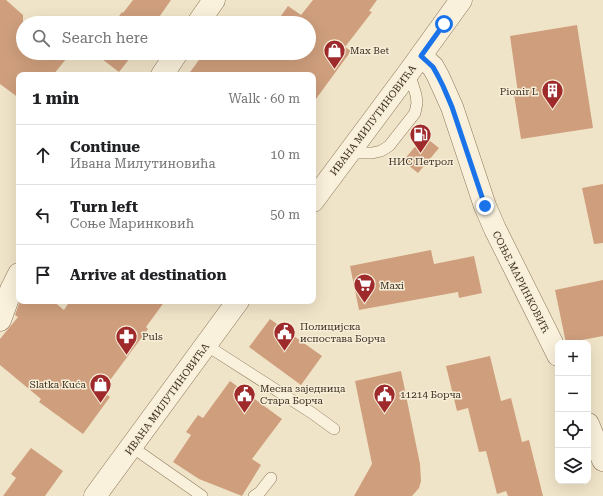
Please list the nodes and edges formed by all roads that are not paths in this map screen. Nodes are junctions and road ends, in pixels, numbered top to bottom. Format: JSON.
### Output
{"nodes":[{"id":1,"x":214,"y":0,"type":"edge"},
{"id":2,"x":461,"y":0,"type":"edge"},
{"id":3,"x":203,"y":16,"type":"edge"},
{"id":4,"x":172,"y":60,"type":"edge"},
{"id":5,"x":415,"y":64,"type":"junction"},
{"id":6,"x":164,"y":72,"type":"edge"},
{"id":7,"x":349,"y":153,"type":"junction"},
{"id":8,"x":316,"y":197,"type":"edge"},
{"id":9,"x":16,"y":280,"type":"edge"},
{"id":10,"x":236,"y":304,"type":"edge"},
{"id":11,"x":0,"y":320,"type":"edge"},
{"id":12,"x":206,"y":345,"type":"junction"},
{"id":13,"x":555,"y":349,"type":"edge"},
{"id":14,"x":334,"y":429,"type":"dead end"},
{"id":15,"x":591,"y":431,"type":"edge"},
{"id":16,"x":132,"y":446,"type":"junction"},
{"id":17,"x":603,"y":460,"type":"edge"},
{"id":18,"x":271,"y":478,"type":"dead end"},
{"id":19,"x":95,"y":496,"type":"edge"},
{"id":20,"x":202,"y":496,"type":"edge"},
{"id":21,"x":254,"y":496,"type":"edge"}],
"edges":[{"from":1,"to":3,"type":"street"},
{"from":2,"to":5,"type":"street","name":"ИВАНА МИЛУТИНОВИЋА"},
{"from":4,"to":6,"type":"street"},
{"from":5,"to":7,"type":"street","name":"ИВАНА МИЛУТИНОВИЋА"},
{"from":5,"to":7,"type":"lane"},
{"from":5,"to":13,"type":"street","name":"СОЊЕ МАРИНКОВИЋ"},
{"from":7,"to":8,"type":"street","name":"ИВАНА МИЛУТИНОВИЋА"},
{"from":9,"to":11,"type":"street"},
{"from":10,"to":12,"type":"street","name":"ИВАНА МИЛУТИНОВИЋА"},
{"from":12,"to":14,"type":"lane"},
{"from":12,"to":16,"type":"street","name":"ИВАНА МИЛУТИНОВИЋА"},
{"from":15,"to":17,"type":"street"},
{"from":16,"to":19,"type":"street","name":"ИВАНА МИЛУТИНОВИЋА"},
{"from":16,"to":20,"type":"lane"},
{"from":18,"to":21,"type":"lane"}]}
